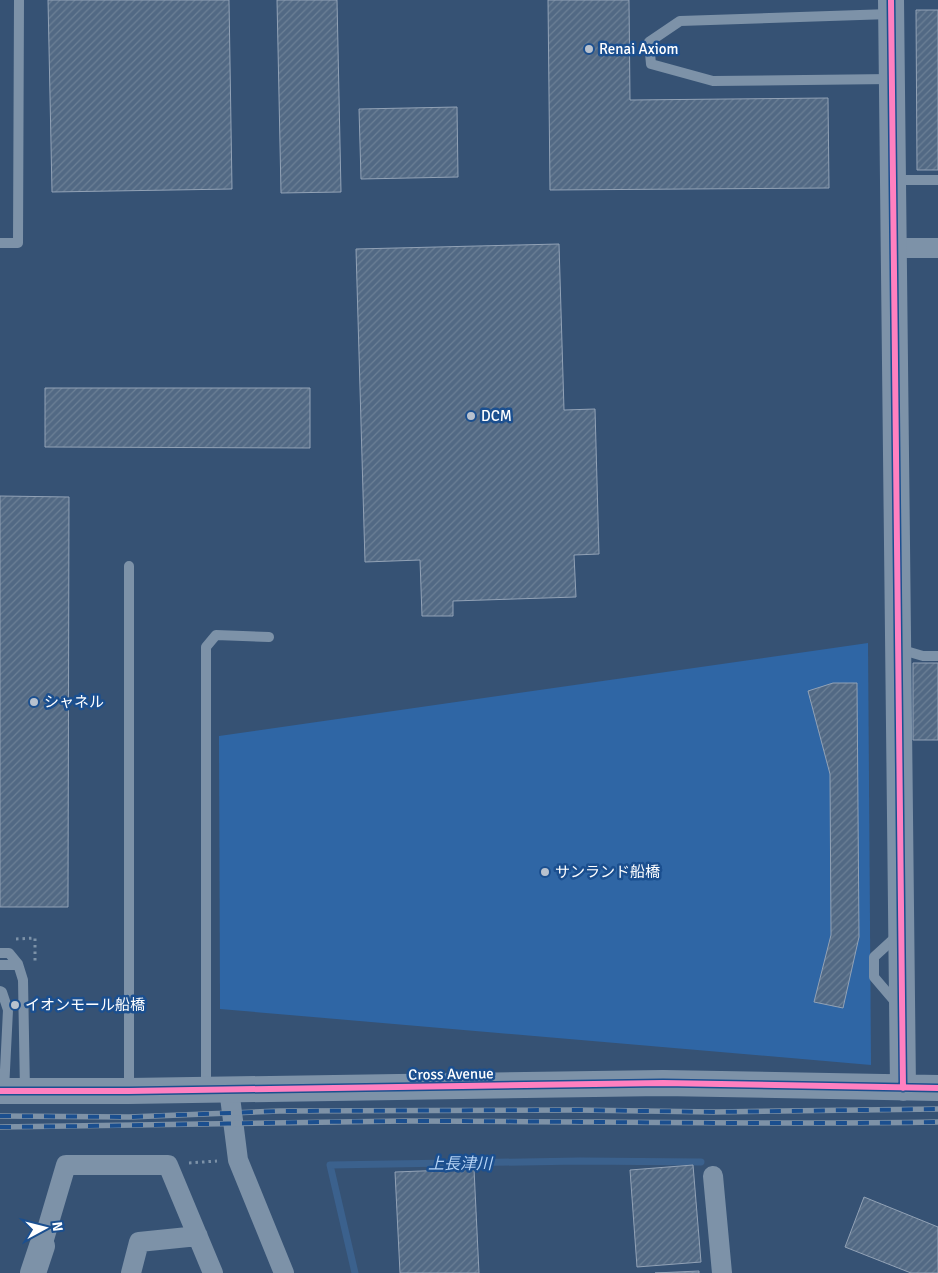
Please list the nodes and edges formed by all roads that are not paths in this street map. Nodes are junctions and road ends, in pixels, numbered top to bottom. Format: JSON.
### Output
{"nodes":[{"id":1,"x":19,"y":0,"type":"edge"},
{"id":2,"x":891,"y":7,"type":"edge"},
{"id":3,"x":892,"y":79,"type":"junction"},
{"id":4,"x":893,"y":180,"type":"junction"},
{"id":5,"x":938,"y":180,"type":"edge"},
{"id":6,"x":0,"y":243,"type":"edge"},
{"id":7,"x":894,"y":248,"type":"junction"},
{"id":8,"x":938,"y":248,"type":"edge"},
{"id":9,"x":129,"y":566,"type":"dead end"},
{"id":10,"x":269,"y":636,"type":"dead end"},
{"id":11,"x":898,"y":649,"type":"junction"},
{"id":12,"x":938,"y":656,"type":"edge"},
{"id":13,"x":0,"y":953,"type":"edge"},
{"id":14,"x":18,"y":965,"type":"junction"},
{"id":15,"x":0,"y":966,"type":"edge"},
{"id":16,"x":0,"y":991,"type":"edge"},
{"id":17,"x":0,"y":1013,"type":"edge"},
{"id":18,"x":8,"y":1025,"type":"junction"},
{"id":19,"x":0,"y":1034,"type":"edge"},
{"id":20,"x":7,"y":1052,"type":"junction"},
{"id":21,"x":903,"y":1088,"type":"junction"},
{"id":22,"x":938,"y":1088,"type":"edge"},
{"id":23,"x":218,"y":1089,"type":"junction"},
{"id":24,"x":10,"y":1091,"type":"edge"},
{"id":25,"x":129,"y":1091,"type":"junction"},
{"id":26,"x":713,"y":1176,"type":"dead end"},
{"id":27,"x":198,"y":1236,"type":"junction"},
{"id":28,"x":42,"y":1246,"type":"joint"},
{"id":29,"x":33,"y":1273,"type":"edge"},
{"id":30,"x":131,"y":1273,"type":"edge"},
{"id":31,"x":213,"y":1273,"type":"edge"},
{"id":32,"x":284,"y":1273,"type":"edge"},
{"id":33,"x":722,"y":1273,"type":"edge"}],
"edges":[{"from":1,"to":6,"type":"lane"},
{"from":2,"to":3,"type":"street"},
{"from":2,"to":3,"type":"lane"},
{"from":3,"to":4,"type":"street"},
{"from":4,"to":5,"type":"lane"},
{"from":4,"to":7,"type":"street"},
{"from":7,"to":8,"type":"street"},
{"from":7,"to":11,"type":"street"},
{"from":9,"to":25,"type":"lane"},
{"from":10,"to":23,"type":"lane"},
{"from":11,"to":12,"type":"lane"},
{"from":11,"to":21,"type":"street"},
{"from":13,"to":14,"type":"lane"},
{"from":14,"to":15,"type":"lane"},
{"from":14,"to":24,"type":"lane"},
{"from":16,"to":18,"type":"lane"},
{"from":17,"to":18,"type":"lane"},
{"from":18,"to":20,"type":"lane"},
{"from":19,"to":20,"type":"lane"},
{"from":20,"to":24,"type":"lane"},
{"from":21,"to":22,"type":"street","name":"Cross Avenue"},
{"from":21,"to":23,"type":"street","name":"Cross Avenue"},
{"from":23,"to":25,"type":"street","name":"Cross Avenue"},
{"from":23,"to":32,"type":"street"},
{"from":24,"to":25,"type":"street","name":"Cross Avenue"},
{"from":26,"to":33,"type":"street"},
{"from":27,"to":28,"type":"street"},
{"from":27,"to":30,"type":"street"},
{"from":27,"to":31,"type":"street"},
{"from":28,"to":29,"type":"street"}]}
